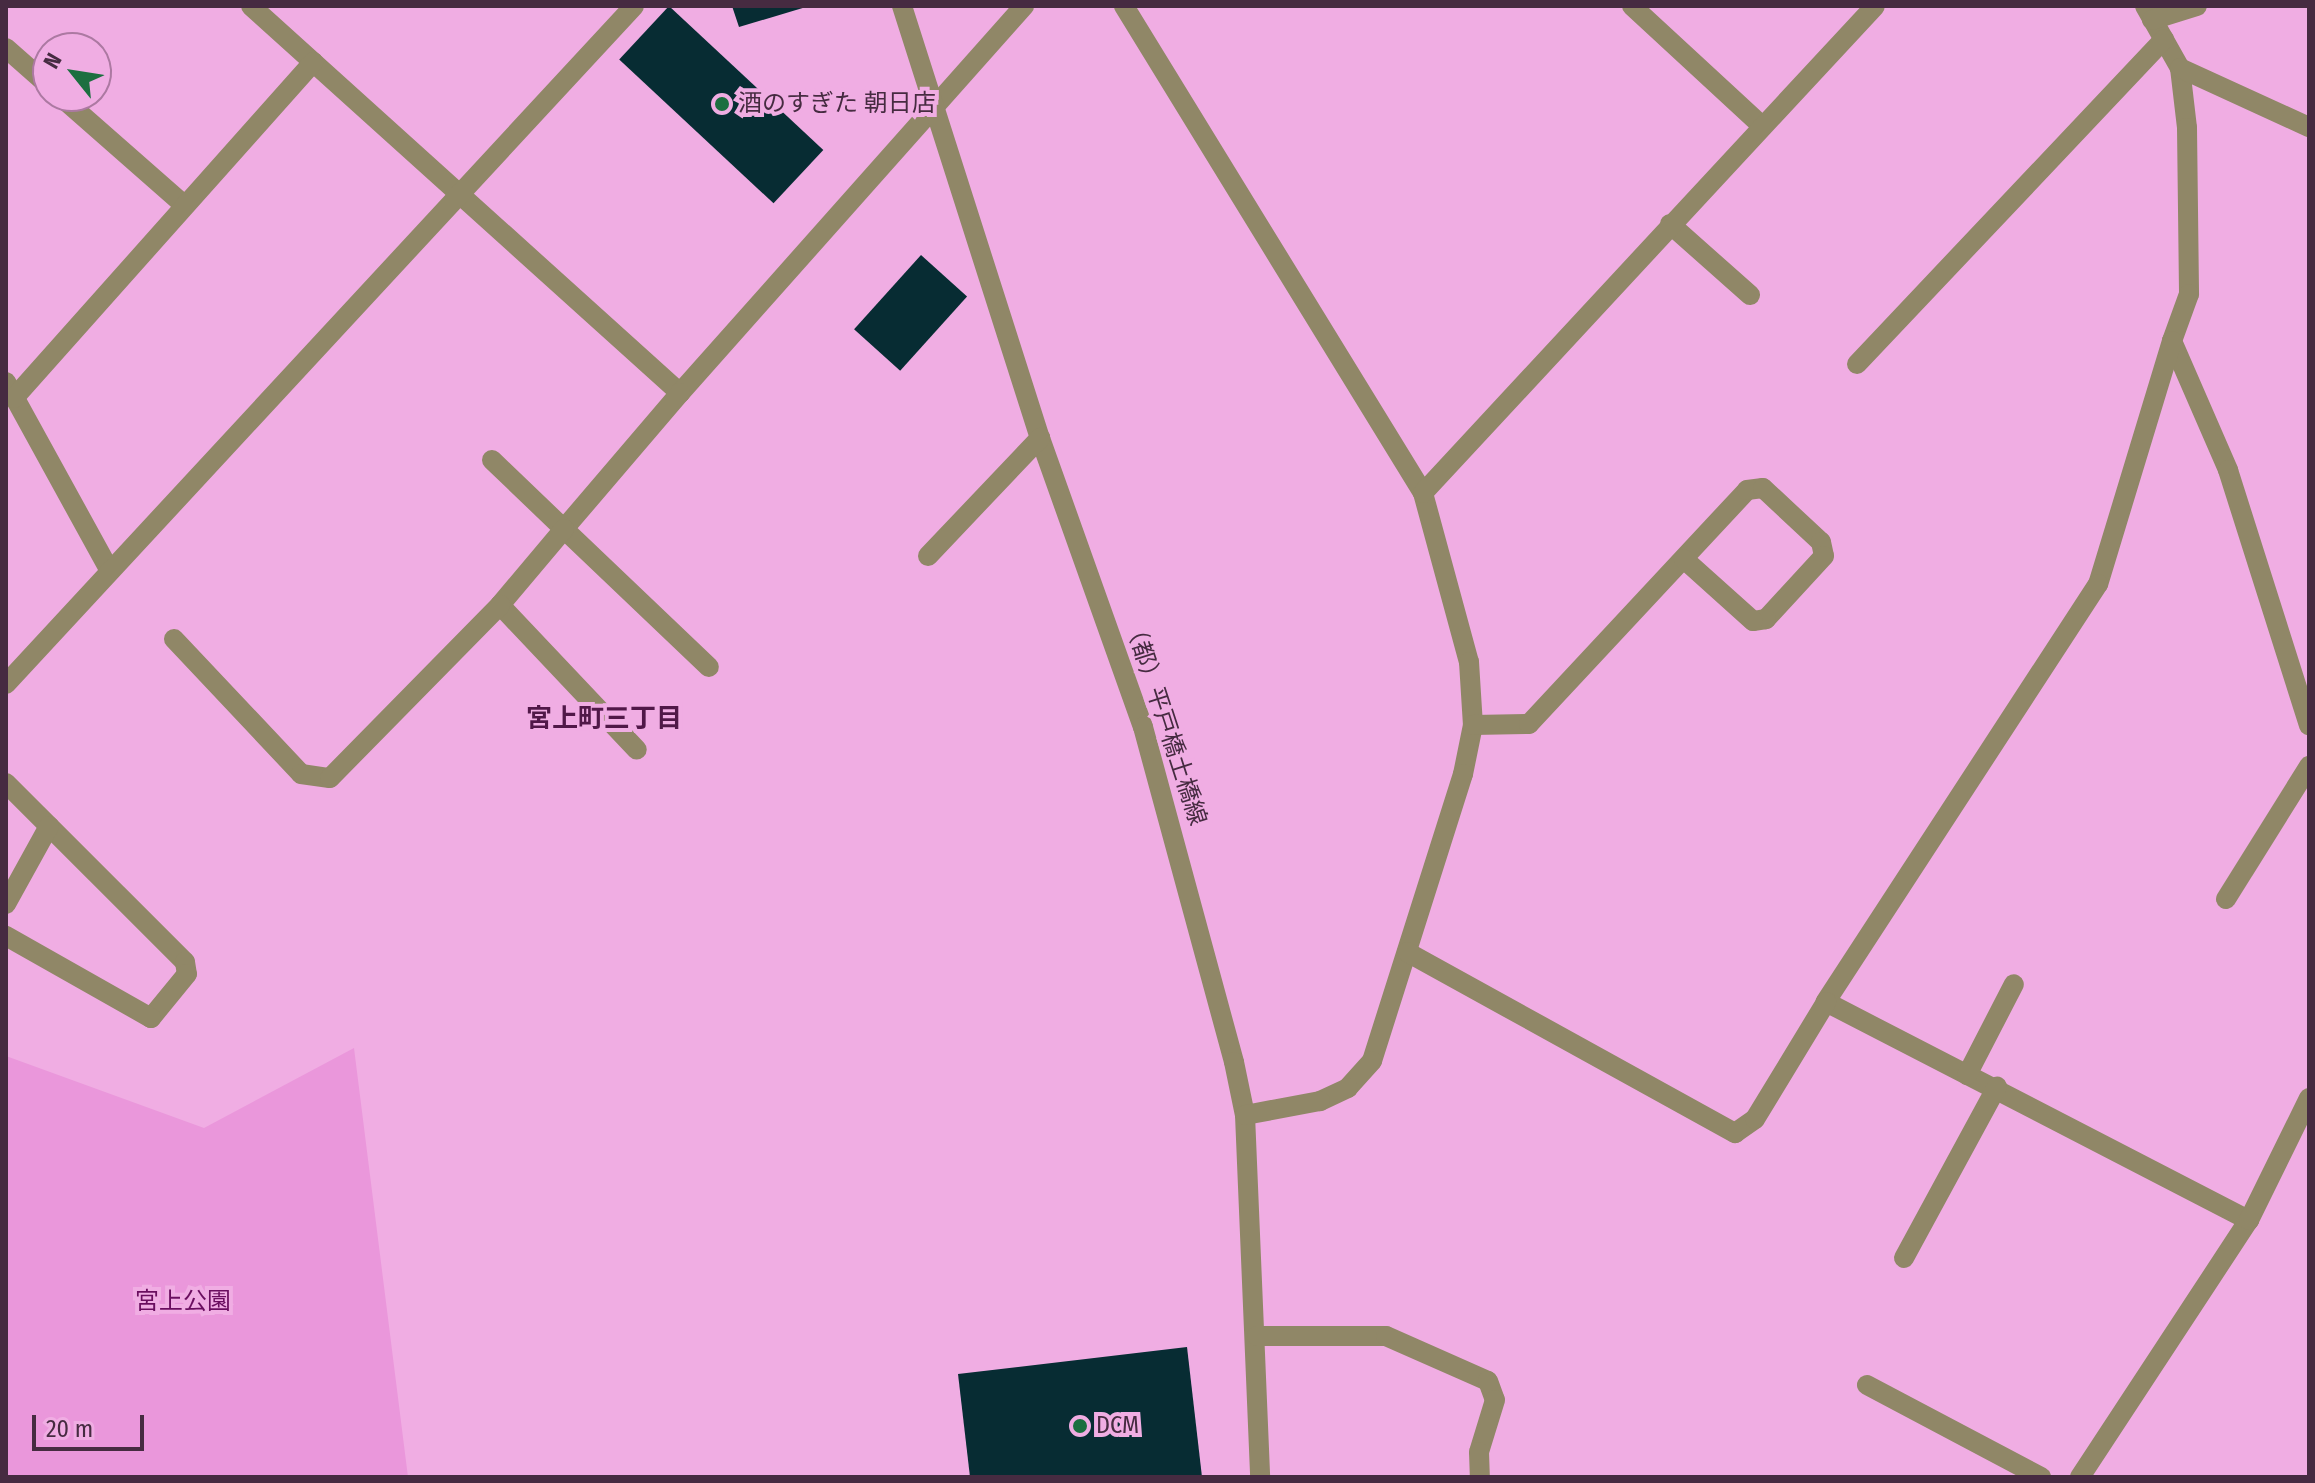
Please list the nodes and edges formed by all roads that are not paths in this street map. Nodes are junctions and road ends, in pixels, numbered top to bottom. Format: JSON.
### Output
{"nodes":[{"id":1,"x":251,"y":6,"type":"edge"},
{"id":2,"x":634,"y":6,"type":"edge"},
{"id":3,"x":902,"y":6,"type":"edge"},
{"id":4,"x":1024,"y":6,"type":"edge"},
{"id":5,"x":1124,"y":6,"type":"edge"},
{"id":6,"x":1632,"y":6,"type":"edge"},
{"id":7,"x":1875,"y":6,"type":"edge"},
{"id":8,"x":2197,"y":6,"type":"edge"},
{"id":9,"x":2148,"y":13,"type":"edge"},
{"id":10,"x":2164,"y":39,"type":"junction"},
{"id":11,"x":6,"y":48,"type":"edge"},
{"id":12,"x":313,"y":62,"type":"junction"},
{"id":13,"x":2180,"y":68,"type":"junction"},
{"id":14,"x":32,"y":71,"type":"edge"},
{"id":15,"x":935,"y":108,"type":"junction"},
{"id":16,"x":78,"y":112,"type":"edge"},
{"id":17,"x":1761,"y":125,"type":"junction"},
{"id":18,"x":2309,"y":127,"type":"edge"},
{"id":19,"x":462,"y":190,"type":"junction"},
{"id":20,"x":183,"y":204,"type":"junction"},
{"id":21,"x":1670,"y":224,"type":"junction"},
{"id":22,"x":1750,"y":295,"type":"dead end"},
{"id":23,"x":2172,"y":341,"type":"junction"},
{"id":24,"x":1857,"y":364,"type":"dead end"},
{"id":25,"x":10,"y":390,"type":"edge"},
{"id":26,"x":680,"y":393,"type":"junction"},
{"id":27,"x":1040,"y":438,"type":"junction"},
{"id":28,"x":492,"y":460,"type":"dead end"},
{"id":29,"x":1423,"y":493,"type":"junction"},
{"id":30,"x":564,"y":529,"type":"junction"},
{"id":31,"x":928,"y":556,"type":"dead end"},
{"id":32,"x":1684,"y":559,"type":"junction"},
{"id":33,"x":110,"y":571,"type":"junction"},
{"id":34,"x":500,"y":605,"type":"junction"},
{"id":35,"x":174,"y":639,"type":"dead end"},
{"id":36,"x":709,"y":667,"type":"dead end"},
{"id":37,"x":6,"y":684,"type":"edge"},
{"id":38,"x":1473,"y":725,"type":"junction"},
{"id":39,"x":2309,"y":725,"type":"edge"},
{"id":40,"x":637,"y":750,"type":"dead end"},
{"id":41,"x":2309,"y":766,"type":"edge"},
{"id":42,"x":6,"y":783,"type":"edge"},
{"id":43,"x":49,"y":826,"type":"junction"},
{"id":44,"x":2226,"y":899,"type":"dead end"},
{"id":45,"x":6,"y":904,"type":"edge"},
{"id":46,"x":6,"y":936,"type":"edge"},
{"id":47,"x":1407,"y":952,"type":"junction"},
{"id":48,"x":2014,"y":984,"type":"dead end"},
{"id":49,"x":1826,"y":1002,"type":"junction"},
{"id":50,"x":1967,"y":1075,"type":"junction"},
{"id":51,"x":1997,"y":1087,"type":"junction"},
{"id":52,"x":2309,"y":1098,"type":"edge"},
{"id":53,"x":1245,"y":1115,"type":"junction"},
{"id":54,"x":2249,"y":1220,"type":"junction"},
{"id":55,"x":1904,"y":1258,"type":"dead end"},
{"id":56,"x":1257,"y":1336,"type":"junction"},
{"id":57,"x":1867,"y":1385,"type":"dead end"},
{"id":58,"x":1260,"y":1477,"type":"edge"},
{"id":59,"x":1480,"y":1477,"type":"edge"},
{"id":60,"x":2041,"y":1477,"type":"edge"},
{"id":61,"x":2080,"y":1477,"type":"edge"}],
"edges":[{"from":1,"to":12,"type":"street"},
{"from":2,"to":19,"type":"street"},
{"from":3,"to":15,"type":"street","name":"（都）平戸橋土橋線"},
{"from":4,"to":15,"type":"street"},
{"from":5,"to":29,"type":"street"},
{"from":6,"to":17,"type":"street"},
{"from":7,"to":17,"type":"street"},
{"from":8,"to":9,"type":"street"},
{"from":9,"to":10,"type":"street"},
{"from":10,"to":13,"type":"street"},
{"from":10,"to":24,"type":"street"},
{"from":11,"to":14,"type":"street"},
{"from":12,"to":19,"type":"street"},
{"from":12,"to":20,"type":"street"},
{"from":13,"to":18,"type":"street"},
{"from":13,"to":23,"type":"street"},
{"from":15,"to":26,"type":"street"},
{"from":15,"to":27,"type":"street","name":"（都）平戸橋土橋線"},
{"from":16,"to":20,"type":"street"},
{"from":17,"to":21,"type":"street"},
{"from":19,"to":26,"type":"street"},
{"from":19,"to":33,"type":"street"},
{"from":20,"to":25,"type":"street"},
{"from":21,"to":22,"type":"street"},
{"from":21,"to":29,"type":"street"},
{"from":23,"to":39,"type":"street"},
{"from":23,"to":49,"type":"street"},
{"from":25,"to":33,"type":"street"},
{"from":26,"to":30,"type":"street"},
{"from":27,"to":31,"type":"street"},
{"from":27,"to":53,"type":"street","name":"（都）平戸橋土橋線"},
{"from":28,"to":30,"type":"street"},
{"from":29,"to":38,"type":"street"},
{"from":30,"to":34,"type":"street"},
{"from":30,"to":36,"type":"street"},
{"from":32,"to":32,"type":"street"},
{"from":32,"to":38,"type":"street"},
{"from":33,"to":37,"type":"street"},
{"from":34,"to":35,"type":"street"},
{"from":34,"to":40,"type":"street"},
{"from":38,"to":47,"type":"street"},
{"from":41,"to":44,"type":"street"},
{"from":42,"to":43,"type":"street"},
{"from":43,"to":45,"type":"street"},
{"from":43,"to":46,"type":"street"},
{"from":47,"to":49,"type":"street"},
{"from":47,"to":53,"type":"street"},
{"from":48,"to":50,"type":"street"},
{"from":49,"to":50,"type":"street"},
{"from":50,"to":51,"type":"street"},
{"from":51,"to":54,"type":"street"},
{"from":51,"to":55,"type":"street"},
{"from":52,"to":54,"type":"street"},
{"from":53,"to":56,"type":"street","name":"（都）平戸橋土橋線"},
{"from":54,"to":61,"type":"street"},
{"from":56,"to":58,"type":"street","name":"（都）平戸橋土橋線"},
{"from":56,"to":59,"type":"street"},
{"from":57,"to":60,"type":"street"}]}
